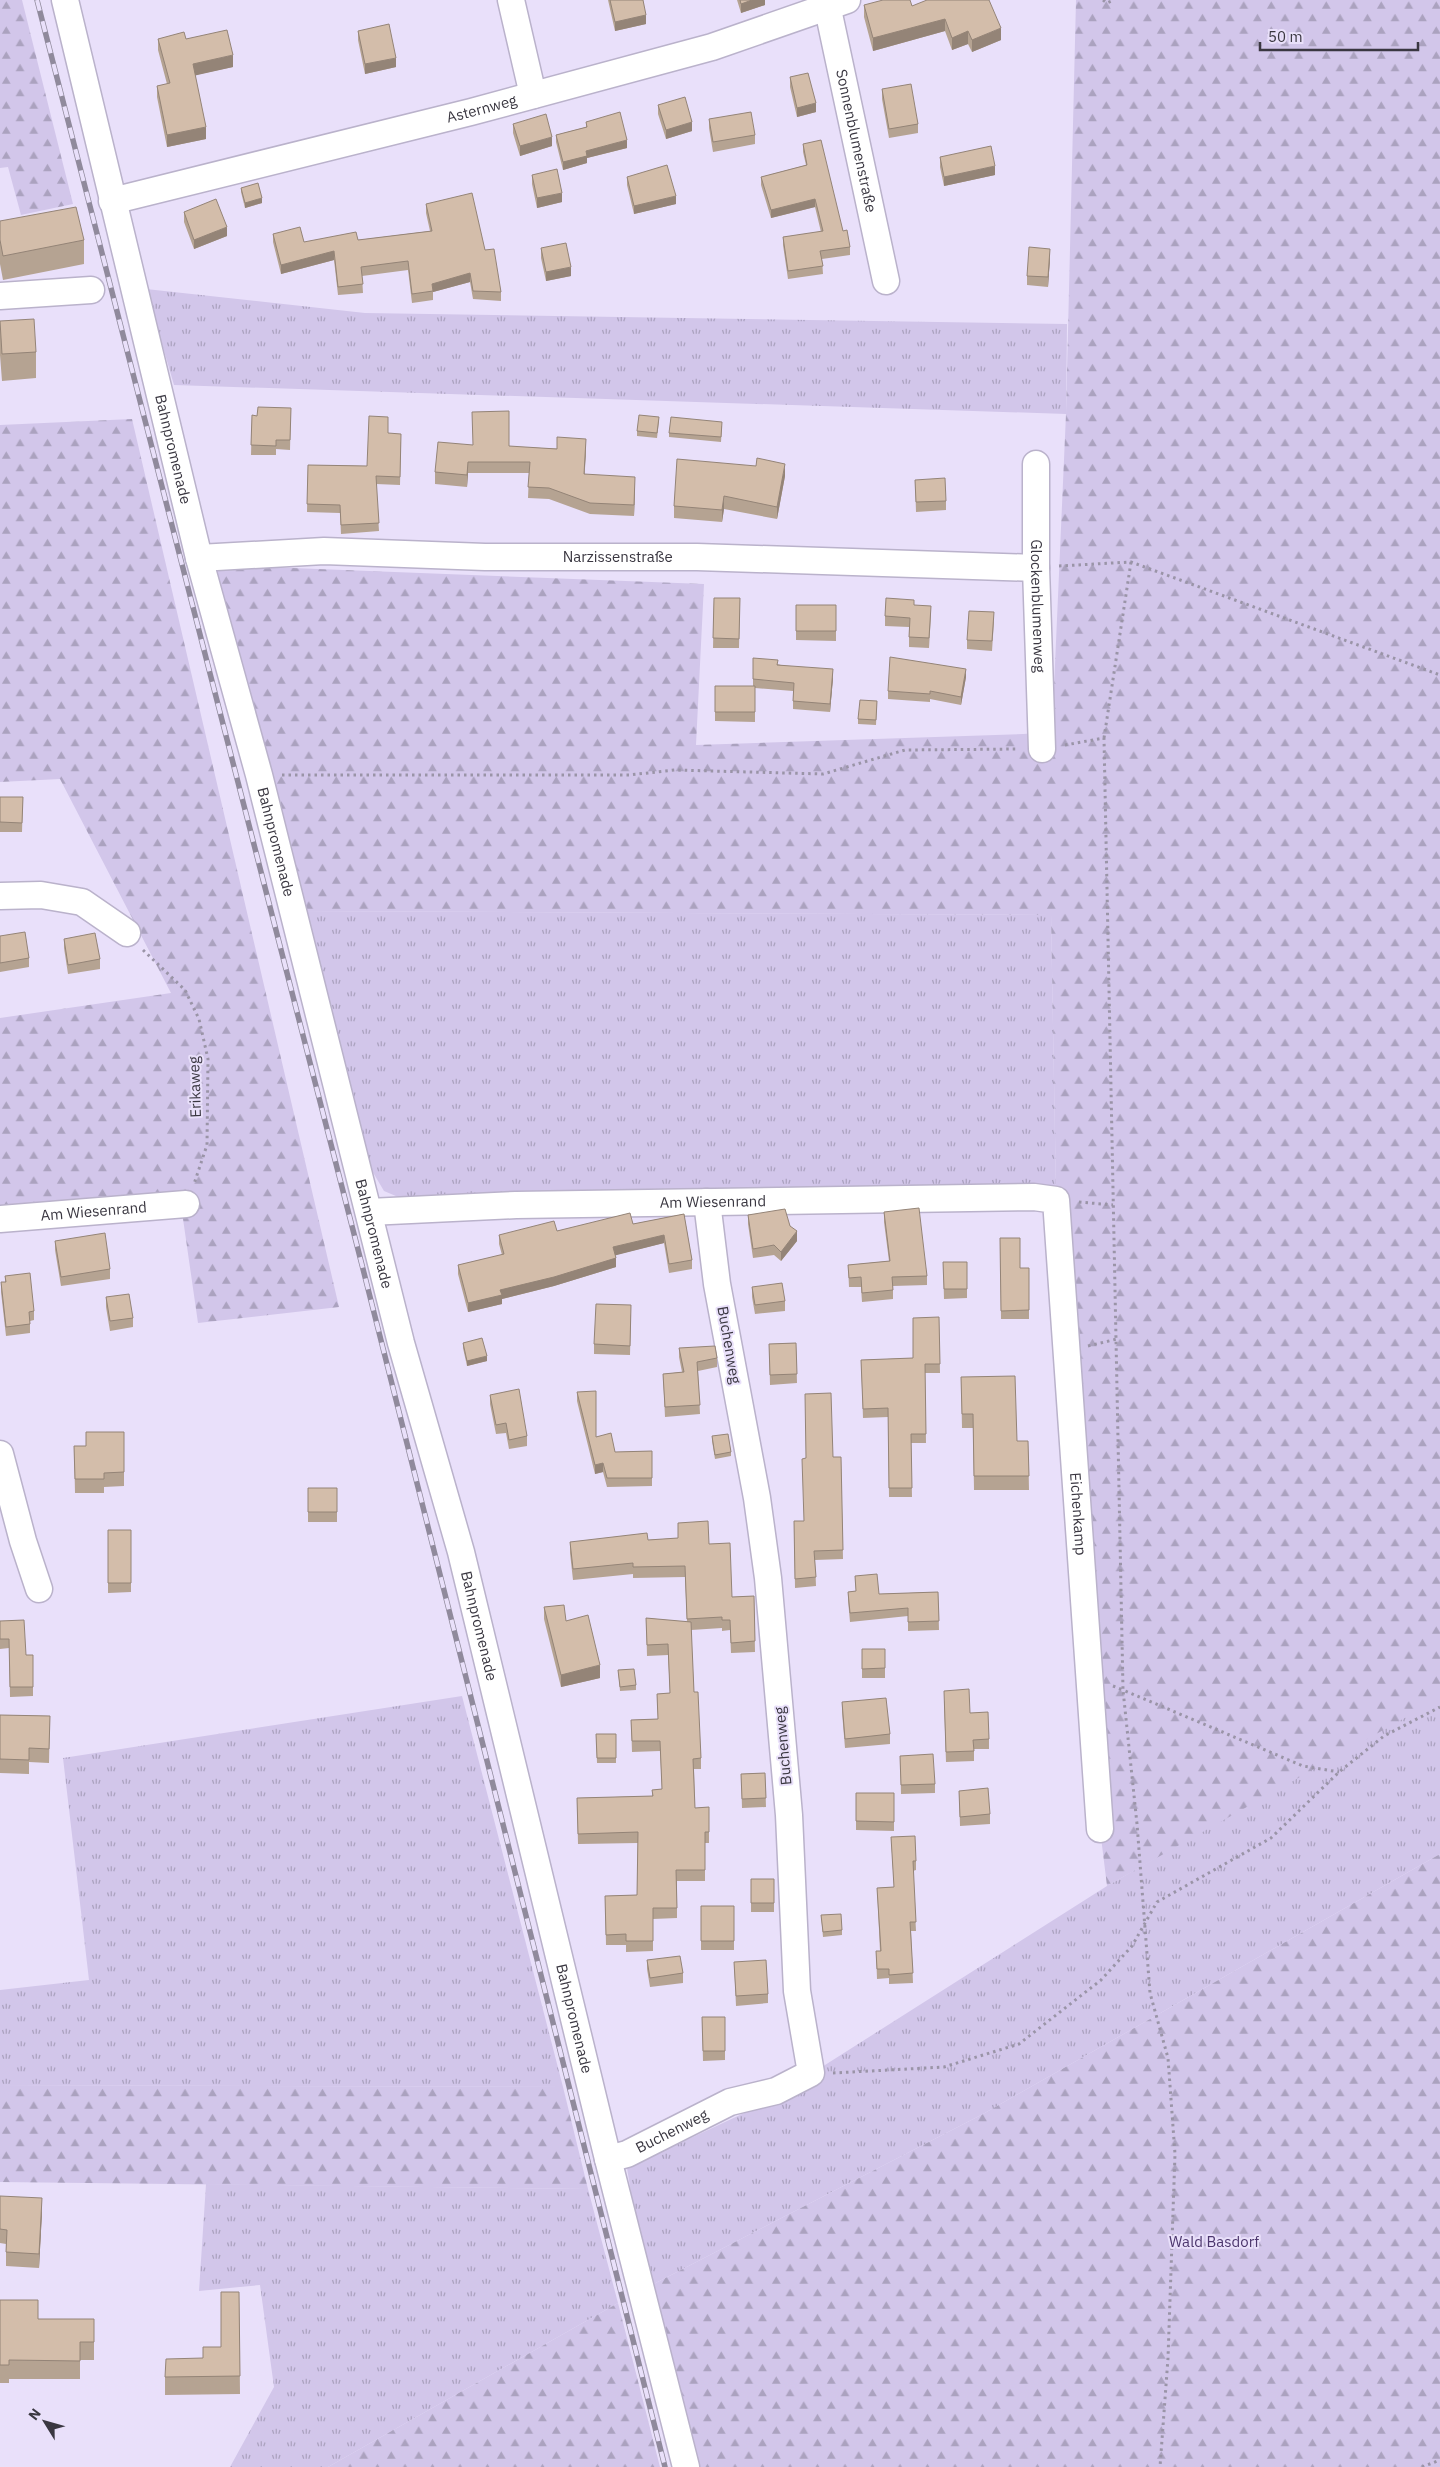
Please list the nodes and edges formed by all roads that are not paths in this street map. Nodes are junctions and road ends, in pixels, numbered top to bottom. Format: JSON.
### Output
{"nodes":[{"id":1,"x":65,"y":0,"type":"edge"},
{"id":2,"x":511,"y":0,"type":"edge"},
{"id":3,"x":834,"y":3,"type":"edge"},
{"id":4,"x":533,"y":96,"type":"junction"},
{"id":5,"x":112,"y":202,"type":"junction"},
{"id":6,"x":886,"y":281,"type":"dead end"},
{"id":7,"x":91,"y":290,"type":"dead end"},
{"id":8,"x":0,"y":296,"type":"edge"},
{"id":9,"x":1036,"y":464,"type":"dead end"},
{"id":10,"x":199,"y":558,"type":"junction"},
{"id":11,"x":1036,"y":568,"type":"junction"},
{"id":12,"x":1042,"y":749,"type":"road end"},
{"id":13,"x":0,"y":896,"type":"edge"},
{"id":14,"x":127,"y":933,"type":"road end"},
{"id":15,"x":1056,"y":1200,"type":"joint"},
{"id":16,"x":707,"y":1202,"type":"junction"},
{"id":17,"x":186,"y":1204,"type":"road end"},
{"id":18,"x":370,"y":1212,"type":"junction"},
{"id":19,"x":0,"y":1219,"type":"edge"},
{"id":20,"x":0,"y":1454,"type":"edge"},
{"id":21,"x":39,"y":1589,"type":"dead end"},
{"id":22,"x":1100,"y":1829,"type":"dead end"},
{"id":23,"x":608,"y":2159,"type":"junction"},
{"id":24,"x":686,"y":2467,"type":"edge"}],
"edges":[{"from":1,"to":5,"type":"street","name":"Bahnpromenade"},
{"from":2,"to":4,"type":"street"},
{"from":3,"to":4,"type":"street","name":"Asternweg"},
{"from":3,"to":6,"type":"street","name":"Sonnenblumenstraße"},
{"from":4,"to":5,"type":"street","name":"Asternweg"},
{"from":5,"to":10,"type":"street","name":"Bahnpromenade"},
{"from":7,"to":8,"type":"street"},
{"from":9,"to":11,"type":"street","name":"Glockenblumenweg"},
{"from":10,"to":11,"type":"street","name":"Narzissenstraße"},
{"from":10,"to":18,"type":"street","name":"Bahnpromenade"},
{"from":11,"to":12,"type":"street","name":"Glockenblumenweg"},
{"from":13,"to":14,"type":"street"},
{"from":15,"to":16,"type":"street","name":"Am Wiesenrand"},
{"from":15,"to":22,"type":"street","name":"Eichenkamp"},
{"from":16,"to":18,"type":"street","name":"Am Wiesenrand"},
{"from":16,"to":23,"type":"street","name":"Buchenweg"},
{"from":17,"to":19,"type":"street","name":"Am Wiesenrand"},
{"from":18,"to":23,"type":"street","name":"Bahnpromenade"},
{"from":20,"to":21,"type":"street"},
{"from":23,"to":24,"type":"street","name":"Bahnpromenade"}]}
